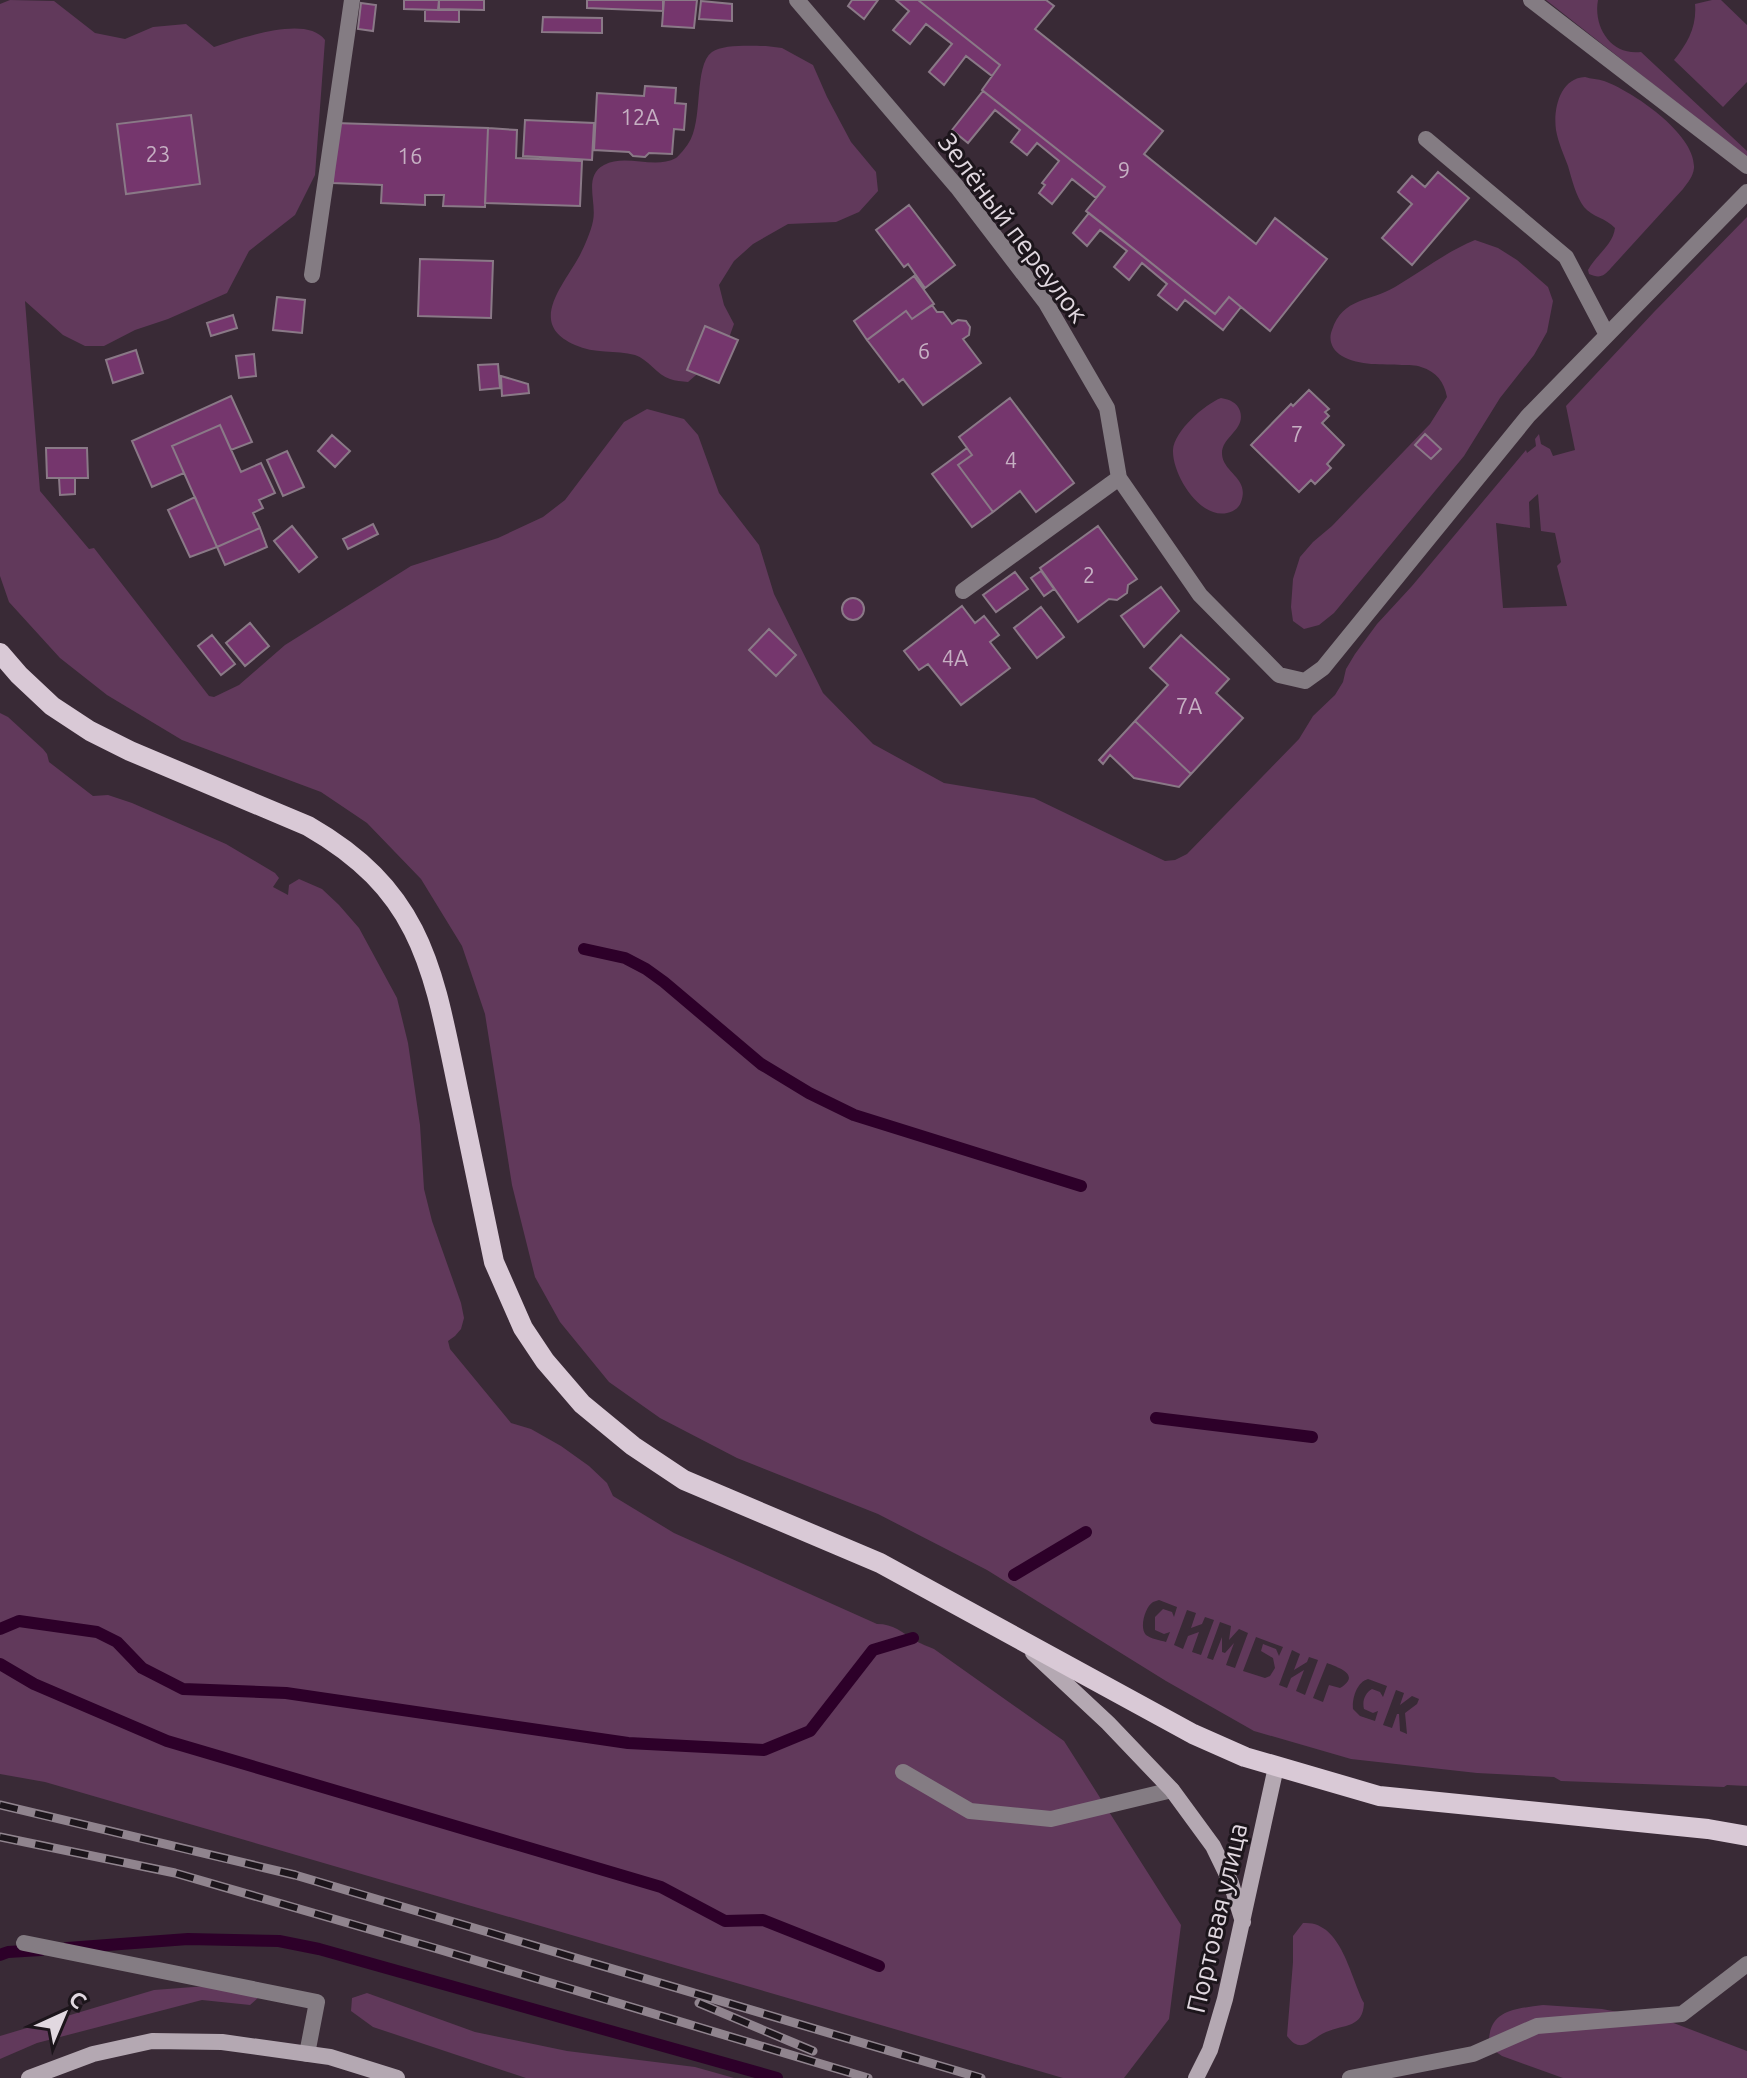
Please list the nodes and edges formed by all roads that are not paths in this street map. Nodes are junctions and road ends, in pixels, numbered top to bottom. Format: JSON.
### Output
{"nodes":[{"id":1,"x":352,"y":0,"type":"edge"},
{"id":2,"x":1531,"y":0,"type":"edge"},
{"id":3,"x":803,"y":2,"type":"edge"},
{"id":4,"x":1426,"y":139,"type":"dead end"},
{"id":5,"x":1747,"y":166,"type":"edge"},
{"id":6,"x":1747,"y":192,"type":"edge"},
{"id":7,"x":312,"y":275,"type":"dead end"},
{"id":8,"x":1607,"y":335,"type":"junction"},
{"id":9,"x":1119,"y":478,"type":"junction"},
{"id":10,"x":963,"y":591,"type":"dead end"},
{"id":11,"x":0,"y":653,"type":"edge"},
{"id":12,"x":1018,"y":1638,"type":"junction"},
{"id":13,"x":1276,"y":1767,"type":"junction"},
{"id":14,"x":903,"y":1772,"type":"dead end"},
{"id":15,"x":1172,"y":1790,"type":"junction"},
{"id":16,"x":1747,"y":1836,"type":"edge"},
{"id":17,"x":1243,"y":1922,"type":"junction"},
{"id":18,"x":24,"y":1943,"type":"dead end"},
{"id":19,"x":1747,"y":1964,"type":"edge"},
{"id":20,"x":307,"y":2054,"type":"junction"},
{"id":21,"x":29,"y":2078,"type":"edge"},
{"id":22,"x":397,"y":2078,"type":"edge"},
{"id":23,"x":1196,"y":2078,"type":"edge"},
{"id":24,"x":1350,"y":2078,"type":"edge"}],
"edges":[{"from":1,"to":7,"type":"lane"},
{"from":2,"to":5,"type":"lane"},
{"from":3,"to":9,"type":"lane","name":"Зелёный переулок"},
{"from":4,"to":8,"type":"lane"},
{"from":6,"to":8,"type":"lane"},
{"from":8,"to":9,"type":"lane","name":"Зелёный переулок"},
{"from":9,"to":10,"type":"lane"},
{"from":11,"to":12,"type":"main road"},
{"from":12,"to":13,"type":"main road"},
{"from":12,"to":15,"type":"street"},
{"from":13,"to":16,"type":"main road"},
{"from":13,"to":17,"type":"street","name":"Портовая улица"},
{"from":14,"to":15,"type":"lane"},
{"from":15,"to":17,"type":"street"},
{"from":17,"to":23,"type":"street","name":"Портовая улица"},
{"from":18,"to":20,"type":"lane"},
{"from":19,"to":24,"type":"lane"},
{"from":20,"to":21,"type":"street"},
{"from":20,"to":22,"type":"street"}]}
